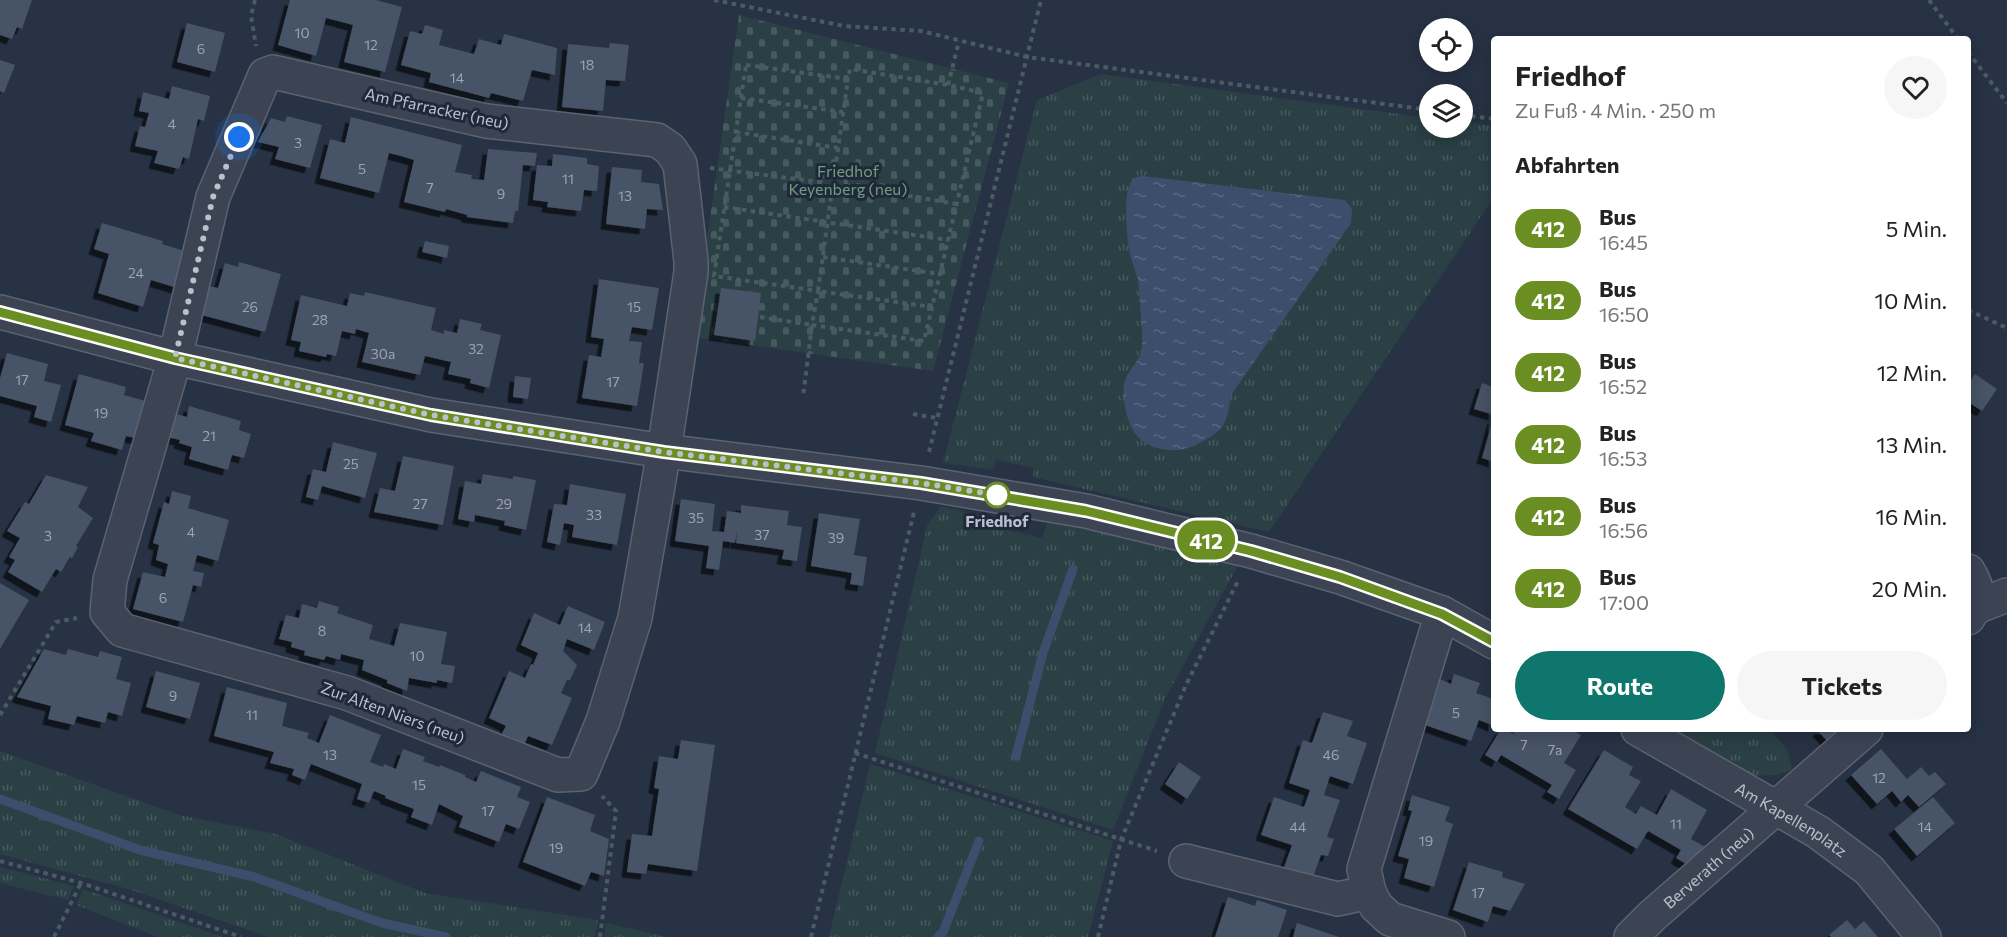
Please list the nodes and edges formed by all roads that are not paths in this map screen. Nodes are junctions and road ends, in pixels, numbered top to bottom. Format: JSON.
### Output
{"nodes":[{"id":1,"x":0,"y":312,"type":"edge"},
{"id":2,"x":175,"y":358,"type":"junction"},
{"id":3,"x":664,"y":452,"type":"junction"},
{"id":4,"x":1971,"y":576,"type":"edge"},
{"id":5,"x":2007,"y":595,"type":"edge"},
{"id":6,"x":1972,"y":613,"type":"edge"},
{"id":7,"x":1442,"y":614,"type":"junction"},
{"id":8,"x":1491,"y":640,"type":"edge"},
{"id":9,"x":1643,"y":732,"type":"edge"},
{"id":10,"x":1862,"y":732,"type":"edge"},
{"id":11,"x":1775,"y":807,"type":"junction"},
{"id":12,"x":1186,"y":861,"type":"road end"},
{"id":13,"x":1369,"y":892,"type":"junction"},
{"id":14,"x":1448,"y":937,"type":"edge"},
{"id":15,"x":1631,"y":937,"type":"edge"},
{"id":16,"x":1924,"y":937,"type":"edge"}],
"edges":[{"from":1,"to":2,"type":"street"},
{"from":2,"to":3,"type":"street"},
{"from":2,"to":3,"type":"street","name":"Am Pfarracker (neu)"},
{"from":2,"to":3,"type":"street","name":"Zur Alten Niers (neu)"},
{"from":3,"to":7,"type":"street"},
{"from":4,"to":6,"type":"street"},
{"from":5,"to":6,"type":"street"},
{"from":7,"to":8,"type":"street"},
{"from":7,"to":13,"type":"street"},
{"from":9,"to":11,"type":"street","name":"Am Kapellenplatz"},
{"from":10,"to":11,"type":"street","name":"Berverath (neu)"},
{"from":11,"to":15,"type":"street","name":"Berverath (neu)"},
{"from":11,"to":16,"type":"street","name":"Am Kapellenplatz"},
{"from":12,"to":13,"type":"street"},
{"from":13,"to":14,"type":"street"}]}
